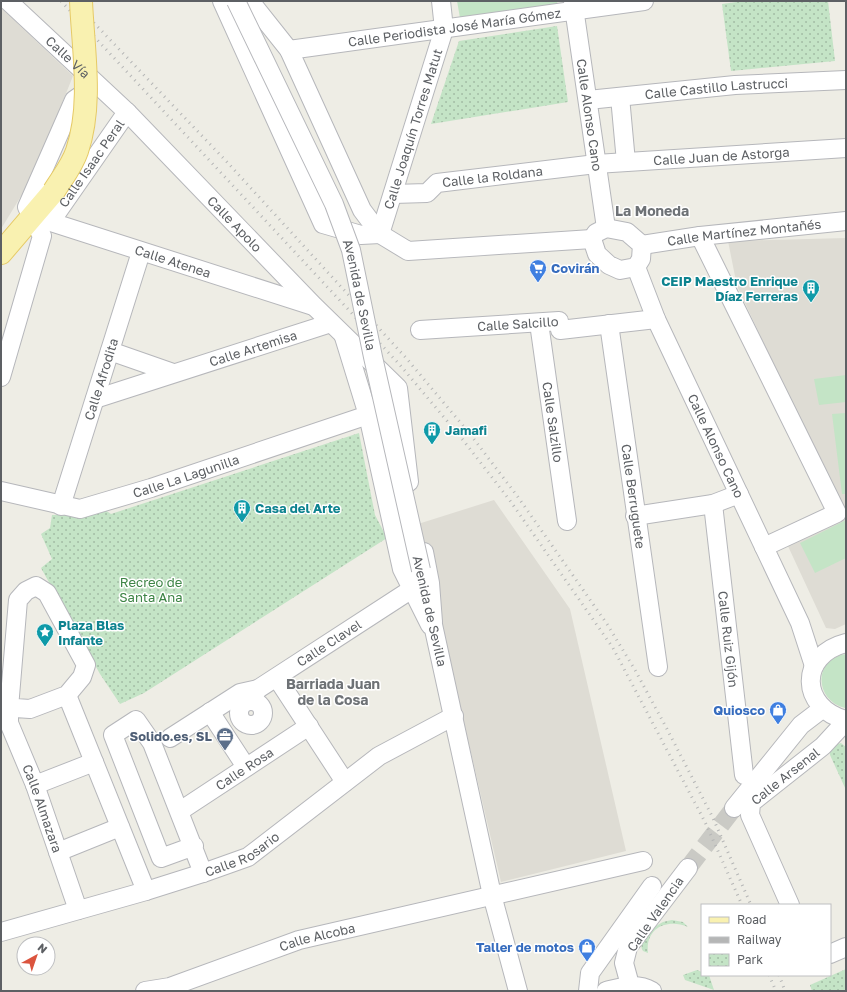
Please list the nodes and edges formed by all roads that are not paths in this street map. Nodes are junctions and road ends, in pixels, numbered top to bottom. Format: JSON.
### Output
{"nodes":[{"id":1,"x":8,"y":1,"type":"edge"},
{"id":2,"x":81,"y":1,"type":"edge"},
{"id":3,"x":222,"y":1,"type":"edge"},
{"id":4,"x":236,"y":1,"type":"edge"},
{"id":5,"x":250,"y":1,"type":"edge"},
{"id":6,"x":440,"y":1,"type":"edge"},
{"id":7,"x":644,"y":1,"type":"edge"},
{"id":8,"x":574,"y":6,"type":"edge"},
{"id":9,"x":444,"y":28,"type":"junction"},
{"id":10,"x":289,"y":50,"type":"junction"},
{"id":11,"x":846,"y":80,"type":"edge"},
{"id":12,"x":97,"y":84,"type":"junction"},
{"id":13,"x":620,"y":97,"type":"junction"},
{"id":14,"x":588,"y":100,"type":"junction"},
{"id":15,"x":127,"y":112,"type":"junction"},
{"id":16,"x":846,"y":148,"type":"edge"},
{"id":17,"x":626,"y":162,"type":"junction"},
{"id":18,"x":596,"y":164,"type":"junction"},
{"id":19,"x":393,"y":194,"type":"junction"},
{"id":20,"x":32,"y":216,"type":"junction"},
{"id":21,"x":846,"y":221,"type":"edge"},
{"id":22,"x":599,"y":233,"type":"junction"},
{"id":23,"x":380,"y":234,"type":"junction"},
{"id":24,"x":700,"y":236,"type":"junction"},
{"id":25,"x":642,"y":245,"type":"junction"},
{"id":26,"x":140,"y":252,"type":"junction"},
{"id":27,"x":1,"y":253,"type":"edge"},
{"id":28,"x":636,"y":266,"type":"junction"},
{"id":29,"x":288,"y":279,"type":"junction"},
{"id":30,"x":273,"y":295,"type":"junction"},
{"id":31,"x":314,"y":306,"type":"junction"},
{"id":32,"x":656,"y":319,"type":"junction"},
{"id":33,"x":539,"y":323,"type":"junction"},
{"id":34,"x":609,"y":324,"type":"junction"},
{"id":35,"x":337,"y":328,"type":"junction"},
{"id":36,"x":420,"y":330,"type":"dead end"},
{"id":37,"x":110,"y":351,"type":"junction"},
{"id":38,"x":174,"y":372,"type":"junction"},
{"id":39,"x":1,"y":378,"type":"edge"},
{"id":40,"x":398,"y":388,"type":"junction"},
{"id":41,"x":95,"y":399,"type":"junction"},
{"id":42,"x":368,"y":415,"type":"junction"},
{"id":43,"x":1,"y":491,"type":"edge"},
{"id":44,"x":739,"y":494,"type":"junction"},
{"id":45,"x":713,"y":504,"type":"junction"},
{"id":46,"x":61,"y":506,"type":"junction"},
{"id":47,"x":635,"y":516,"type":"junction"},
{"id":48,"x":567,"y":521,"type":"dead end"},
{"id":49,"x":764,"y":547,"type":"junction"},
{"id":50,"x":412,"y":589,"type":"junction"},
{"id":51,"x":800,"y":623,"type":"junction"},
{"id":52,"x":434,"y":630,"type":"junction"},
{"id":53,"x":840,"y":645,"type":"edge"},
{"id":54,"x":814,"y":666,"type":"junction"},
{"id":55,"x":658,"y":667,"type":"dead end"},
{"id":56,"x":277,"y":678,"type":"junction"},
{"id":57,"x":67,"y":695,"type":"junction"},
{"id":58,"x":5,"y":707,"type":"edge"},
{"id":59,"x":822,"y":709,"type":"junction"},
{"id":60,"x":210,"y":712,"type":"junction"},
{"id":61,"x":454,"y":716,"type":"junction"},
{"id":62,"x":846,"y":721,"type":"edge"},
{"id":63,"x":309,"y":726,"type":"junction"},
{"id":64,"x":170,"y":738,"type":"dead end"},
{"id":65,"x":94,"y":762,"type":"junction"},
{"id":66,"x":246,"y":767,"type":"junction"},
{"id":67,"x":744,"y":775,"type":"dead end"},
{"id":68,"x":346,"y":782,"type":"junction"},
{"id":69,"x":35,"y":786,"type":"junction"},
{"id":70,"x":734,"y":808,"type":"tunnel mouth"},
{"id":71,"x":180,"y":811,"type":"junction"},
{"id":72,"x":120,"y":828,"type":"junction"},
{"id":73,"x":194,"y":846,"type":"junction"},
{"id":74,"x":58,"y":852,"type":"junction"},
{"id":75,"x":643,"y":861,"type":"dead end"},
{"id":76,"x":688,"y":868,"type":"tunnel mouth"},
{"id":77,"x":204,"y":873,"type":"junction"},
{"id":78,"x":652,"y":886,"type":"dead end"},
{"id":79,"x":146,"y":891,"type":"junction"},
{"id":80,"x":492,"y":896,"type":"junction"},
{"id":81,"x":790,"y":904,"type":"edge"},
{"id":82,"x":78,"y":910,"type":"junction"},
{"id":83,"x":1,"y":932,"type":"edge"},
{"id":84,"x":846,"y":948,"type":"edge"},
{"id":85,"x":831,"y":954,"type":"edge"},
{"id":86,"x":630,"y":985,"type":"junction"},
{"id":87,"x":145,"y":991,"type":"edge"},
{"id":88,"x":518,"y":991,"type":"edge"},
{"id":89,"x":588,"y":991,"type":"edge"},
{"id":90,"x":606,"y":991,"type":"edge"},
{"id":91,"x":652,"y":991,"type":"edge"}],
"edges":[{"from":1,"to":12,"type":"street","name":"Calle Vía"},
{"from":2,"to":20,"type":"main road","name":"Calle Isaac Peral","bridge":true},
{"from":3,"to":23,"type":"street","name":"Avenida de Sevilla"},
{"from":4,"to":52,"type":"street","name":"Avenida de Sevilla","bridge":true},
{"from":5,"to":10,"type":"street"},
{"from":6,"to":9,"type":"street","name":"Calle Joaquín Torres Matut"},
{"from":7,"to":8,"type":"street","name":"Calle Periodista José María Gómez"},
{"from":8,"to":9,"type":"street","name":"Calle Periodista José María Gómez"},
{"from":8,"to":14,"type":"street","name":"Calle Alonso Cano"},
{"from":9,"to":10,"type":"street","name":"Calle Periodista José María Gómez"},
{"from":9,"to":19,"type":"street","name":"Calle Joaquín Torres Matut"},
{"from":10,"to":23,"type":"street"},
{"from":11,"to":13,"type":"street","name":"Calle Castillo Lastrucci"},
{"from":12,"to":15,"type":"street","name":"Calle Vía"},
{"from":12,"to":20,"type":"street"},
{"from":13,"to":14,"type":"street","name":"Calle Castillo Lastrucci"},
{"from":13,"to":17,"type":"street"},
{"from":14,"to":18,"type":"street","name":"Calle Alonso Cano"},
{"from":15,"to":20,"type":"street","name":"Calle Isaac Peral"},
{"from":15,"to":29,"type":"street","name":"Calle Apolo"},
{"from":16,"to":17,"type":"street","name":"Calle Juan de Astorga"},
{"from":17,"to":18,"type":"street","name":"Calle Juan de Astorga"},
{"from":18,"to":19,"type":"street","name":"Calle la Roldana"},
{"from":18,"to":22,"type":"street","name":"Calle Alonso Cano"},
{"from":19,"to":23,"type":"street","name":"Calle Joaquín Torres Matut"},
{"from":20,"to":26,"type":"street","name":"Calle Atenea"},
{"from":20,"to":27,"type":"main road","name":"Calle Isaac Peral"},
{"from":20,"to":39,"type":"street"},
{"from":21,"to":24,"type":"street","name":"Calle Martínez Montañés"},
{"from":22,"to":23,"type":"street"},
{"from":22,"to":25,"type":"street"},
{"from":22,"to":28,"type":"street"},
{"from":24,"to":25,"type":"street","name":"Calle Martínez Montañés"},
{"from":24,"to":49,"type":"street"},
{"from":25,"to":28,"type":"street"},
{"from":26,"to":30,"type":"street","name":"Calle Atenea"},
{"from":26,"to":37,"type":"street","name":"Calle Afrodita"},
{"from":28,"to":32,"type":"street","name":"Calle Alonso Cano"},
{"from":29,"to":30,"type":"street"},
{"from":29,"to":31,"type":"street","name":"Calle Apolo"},
{"from":30,"to":31,"type":"street","name":"Calle Atenea"},
{"from":31,"to":35,"type":"street","name":"Calle Apolo"},
{"from":32,"to":34,"type":"street","name":"Calle Salcillo"},
{"from":32,"to":44,"type":"street","name":"Calle Alonso Cano"},
{"from":33,"to":34,"type":"street","name":"Calle Salcillo"},
{"from":33,"to":36,"type":"street","name":"Calle Salcillo"},
{"from":33,"to":48,"type":"street","name":"Calle Salzillo"},
{"from":34,"to":47,"type":"street","name":"Calle Berruguete"},
{"from":35,"to":38,"type":"street","name":"Calle Artemisa"},
{"from":35,"to":40,"type":"street","name":"Calle Apolo"},
{"from":35,"to":42,"type":"street"},
{"from":37,"to":38,"type":"street"},
{"from":37,"to":41,"type":"street","name":"Calle Afrodita"},
{"from":38,"to":41,"type":"street","name":"Calle Artemisa"},
{"from":40,"to":42,"type":"street"},
{"from":40,"to":52,"type":"street"},
{"from":41,"to":46,"type":"street","name":"Calle Afrodita"},
{"from":42,"to":46,"type":"street","name":"Calle La Lagunilla"},
{"from":42,"to":50,"type":"street"},
{"from":43,"to":46,"type":"street","name":"Calle La Lagunilla"},
{"from":44,"to":45,"type":"street"},
{"from":44,"to":49,"type":"street","name":"Calle Alonso Cano"},
{"from":45,"to":47,"type":"street"},
{"from":45,"to":67,"type":"street","name":"Calle Ruiz Gijón"},
{"from":47,"to":55,"type":"street","name":"Calle Berruguete"},
{"from":49,"to":51,"type":"street","name":"Calle Alonso Cano"},
{"from":50,"to":52,"type":"street"},
{"from":50,"to":56,"type":"street","name":"Calle Clavel"},
{"from":51,"to":53,"type":"street","name":"Calle Alonso Cano"},
{"from":51,"to":54,"type":"street","name":"Calle Alonso Cano"},
{"from":52,"to":61,"type":"street","name":"Avenida de Sevilla"},
{"from":53,"to":54,"type":"street"},
{"from":54,"to":59,"type":"street"},
{"from":56,"to":60,"type":"street","name":"Calle Clavel"},
{"from":56,"to":63,"type":"street"},
{"from":57,"to":58,"type":"street"},
{"from":57,"to":58,"type":"street"},
{"from":57,"to":65,"type":"street"},
{"from":58,"to":69,"type":"street","name":"Calle Almazara"},
{"from":59,"to":62,"type":"street"},
{"from":59,"to":70,"type":"street"},
{"from":60,"to":64,"type":"street","name":"Calle Clavel"},
{"from":60,"to":66,"type":"street"},
{"from":61,"to":68,"type":"street","name":"Calle Rosario"},
{"from":61,"to":80,"type":"street","name":"Avenida de Sevilla"},
{"from":62,"to":81,"type":"street","name":"Calle Arsenal"},
{"from":63,"to":66,"type":"street","name":"Calle Rosa"},
{"from":63,"to":68,"type":"street"},
{"from":65,"to":69,"type":"street"},
{"from":65,"to":72,"type":"street"},
{"from":66,"to":71,"type":"street","name":"Calle Rosa"},
{"from":68,"to":77,"type":"street","name":"Calle Rosario"},
{"from":69,"to":74,"type":"street","name":"Calle Almazara"},
{"from":71,"to":73,"type":"street"},
{"from":71,"to":73,"type":"street"},
{"from":72,"to":74,"type":"street"},
{"from":72,"to":79,"type":"street"},
{"from":73,"to":77,"type":"street"},
{"from":74,"to":82,"type":"street","name":"Calle Almazara"},
{"from":75,"to":80,"type":"street","name":"Calle Alcoba"},
{"from":76,"to":86,"type":"street","name":"Calle Valencia"},
{"from":77,"to":79,"type":"street","name":"Calle Rosario"},
{"from":78,"to":89,"type":"street"},
{"from":79,"to":82,"type":"street","name":"Calle Rosario"},
{"from":80,"to":87,"type":"street","name":"Calle Alcoba"},
{"from":80,"to":88,"type":"street","name":"Avenida de Sevilla"},
{"from":82,"to":83,"type":"street","name":"Calle Rosario"},
{"from":84,"to":85,"type":"street"},
{"from":86,"to":90,"type":"street"},
{"from":86,"to":91,"type":"street"}]}
